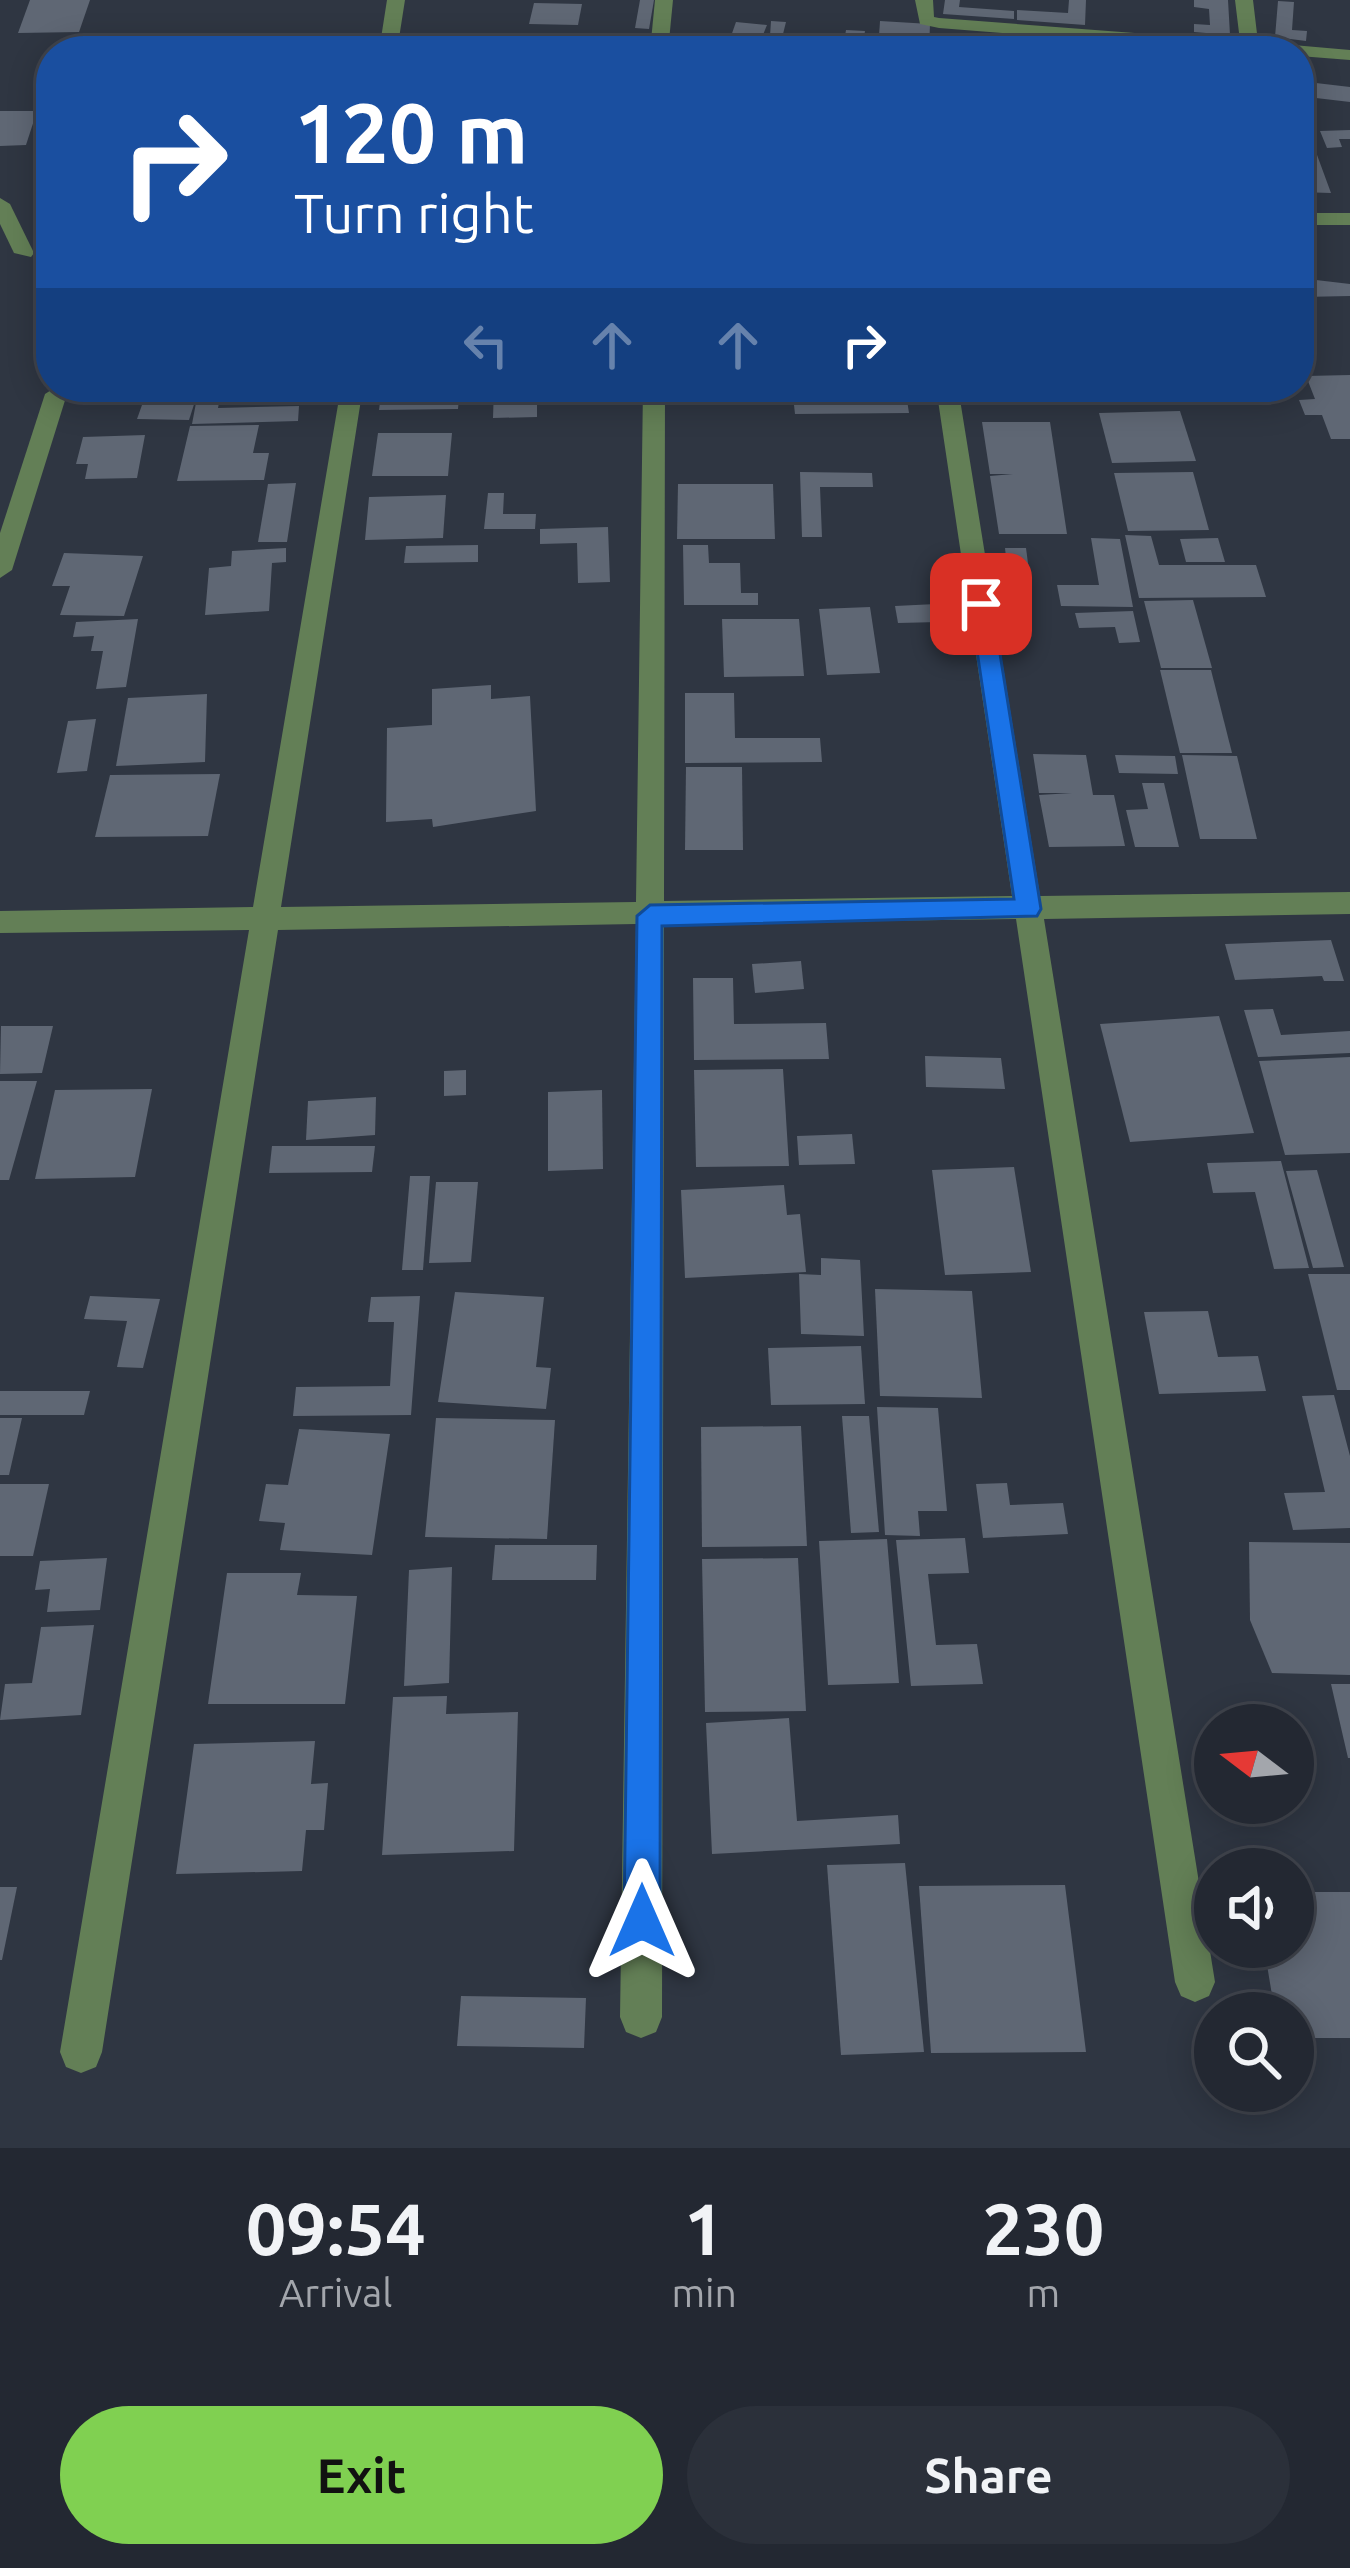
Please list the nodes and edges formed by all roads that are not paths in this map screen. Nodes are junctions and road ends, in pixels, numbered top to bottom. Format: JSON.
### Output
{"nodes":[{"id":1,"x":396,"y":0,"type":"edge"},
{"id":2,"x":664,"y":0,"type":"edge"},
{"id":3,"x":924,"y":0,"type":"edge"},
{"id":4,"x":1244,"y":0,"type":"edge"},
{"id":5,"x":390,"y":36,"type":"edge"},
{"id":6,"x":660,"y":36,"type":"edge"},
{"id":7,"x":1115,"y":36,"type":"edge"},
{"id":8,"x":1249,"y":36,"type":"edge"},
{"id":9,"x":1314,"y":52,"type":"edge"},
{"id":10,"x":1350,"y":55,"type":"edge"},
{"id":11,"x":0,"y":204,"type":"edge"},
{"id":12,"x":1314,"y":219,"type":"edge"},
{"id":13,"x":1350,"y":219,"type":"edge"},
{"id":14,"x":24,"y":254,"type":"dead end"},
{"id":15,"x":53,"y":402,"type":"edge"},
{"id":16,"x":350,"y":402,"type":"edge"},
{"id":17,"x":653,"y":402,"type":"edge"},
{"id":18,"x":949,"y":402,"type":"edge"},
{"id":19,"x":0,"y":570,"type":"edge"},
{"id":20,"x":1350,"y":903,"type":"edge"},
{"id":21,"x":1028,"y":909,"type":"junction"},
{"id":22,"x":650,"y":916,"type":"junction"},
{"id":23,"x":265,"y":920,"type":"junction"},
{"id":24,"x":0,"y":922,"type":"edge"},
{"id":25,"x":1195,"y":1982,"type":"dead end"},
{"id":26,"x":641,"y":2017,"type":"dead end"},
{"id":27,"x":81,"y":2052,"type":"dead end"}],
"edges":[{"from":1,"to":5,"type":"street"},
{"from":2,"to":6,"type":"street"},
{"from":3,"to":7,"type":"street"},
{"from":4,"to":8,"type":"street"},
{"from":9,"to":10,"type":"street"},
{"from":11,"to":14,"type":"street"},
{"from":12,"to":13,"type":"street"},
{"from":15,"to":19,"type":"street"},
{"from":16,"to":23,"type":"street"},
{"from":17,"to":22,"type":"street"},
{"from":18,"to":21,"type":"street"},
{"from":20,"to":21,"type":"street"},
{"from":21,"to":22,"type":"street"},
{"from":21,"to":25,"type":"street"},
{"from":22,"to":23,"type":"street"},
{"from":22,"to":26,"type":"street"},
{"from":23,"to":24,"type":"street"},
{"from":23,"to":27,"type":"street"}]}
